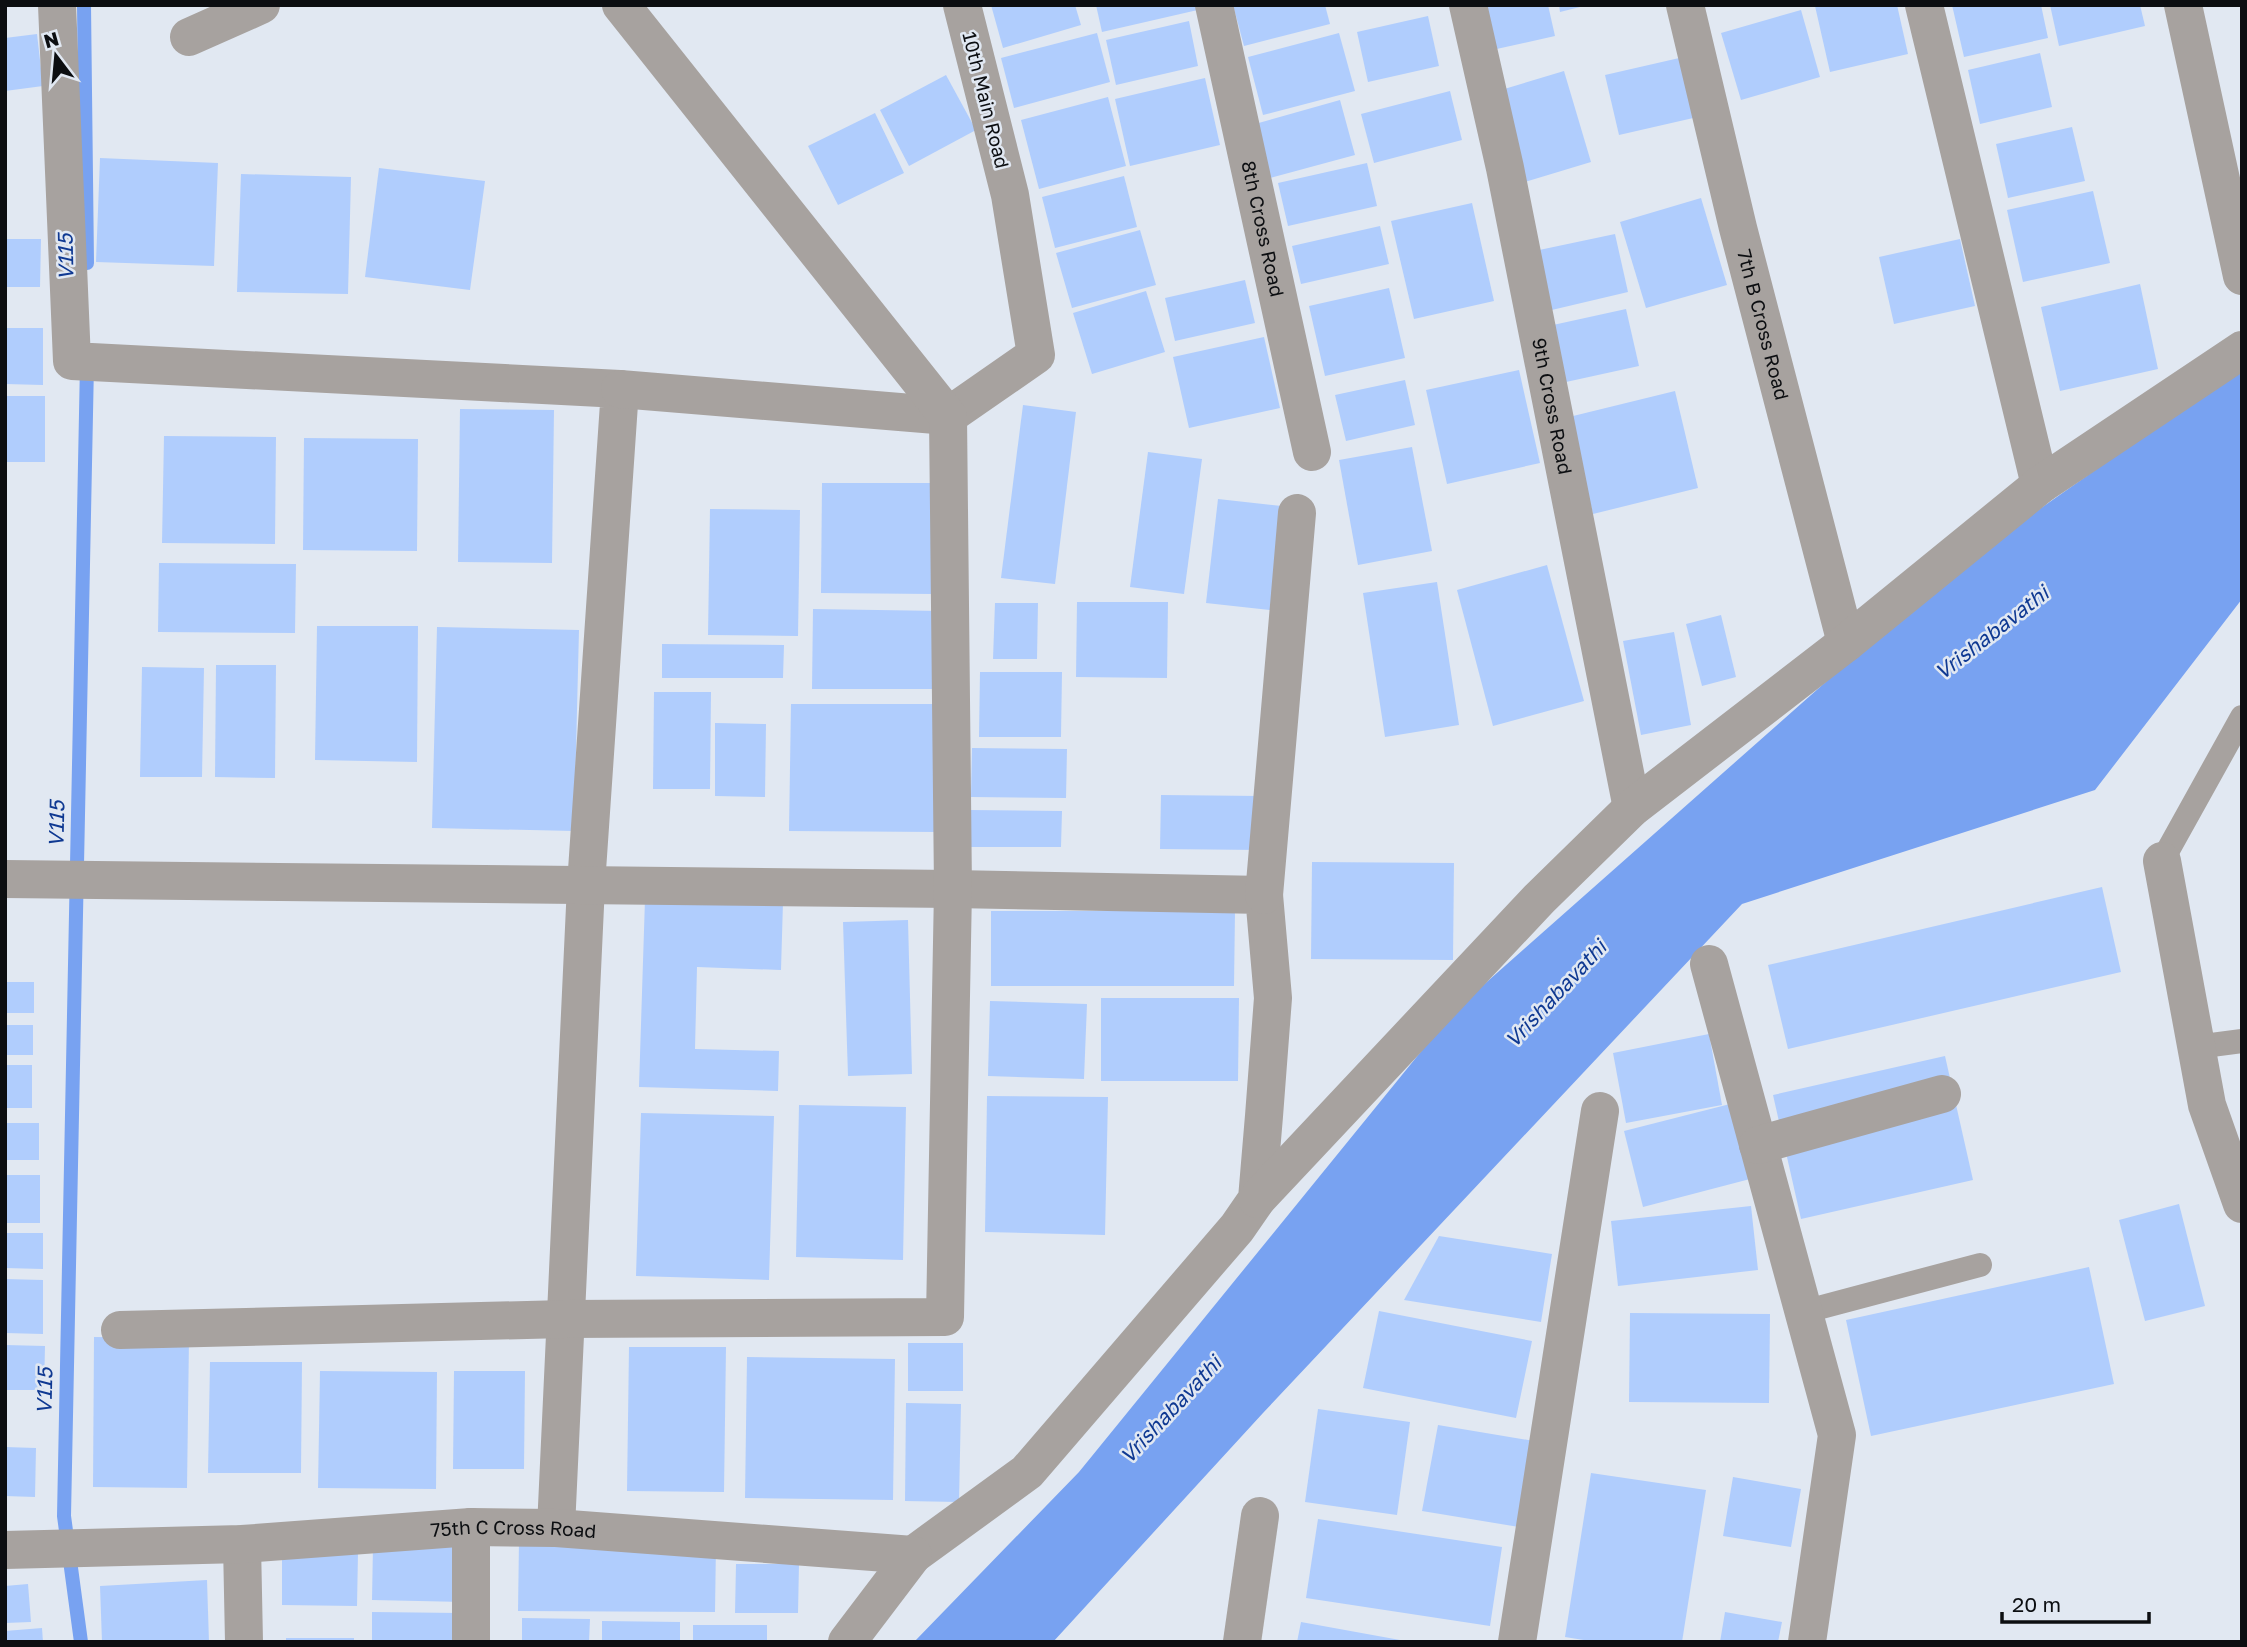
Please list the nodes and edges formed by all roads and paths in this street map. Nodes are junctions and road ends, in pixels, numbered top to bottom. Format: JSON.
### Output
{"nodes":[{"id":1,"x":57,"y":5,"type":"edge"},
{"id":2,"x":261,"y":5,"type":"edge"},
{"id":3,"x":621,"y":5,"type":"edge"},
{"id":4,"x":962,"y":5,"type":"edge"},
{"id":5,"x":1214,"y":5,"type":"edge"},
{"id":6,"x":1468,"y":5,"type":"edge"},
{"id":7,"x":1685,"y":5,"type":"edge"},
{"id":8,"x":1924,"y":5,"type":"edge"},
{"id":9,"x":2183,"y":5,"type":"edge"},
{"id":10,"x":189,"y":37,"type":"dead end"},
{"id":11,"x":2242,"y":276,"type":"edge"},
{"id":12,"x":2242,"y":350,"type":"edge"},
{"id":13,"x":620,"y":389,"type":"junction"},
{"id":14,"x":948,"y":416,"type":"junction"},
{"id":15,"x":1312,"y":452,"type":"dead end"},
{"id":16,"x":2040,"y":485,"type":"junction"},
{"id":17,"x":1297,"y":513,"type":"dead end"},
{"id":18,"x":1846,"y":643,"type":"junction"},
{"id":19,"x":2242,"y":717,"type":"edge"},
{"id":20,"x":1632,"y":808,"type":"junction"},
{"id":21,"x":2162,"y":861,"type":"joint"},
{"id":22,"x":5,"y":879,"type":"edge"},
{"id":23,"x":586,"y":885,"type":"junction"},
{"id":24,"x":953,"y":889,"type":"junction"},
{"id":25,"x":1264,"y":895,"type":"junction"},
{"id":26,"x":1709,"y":964,"type":"dead end"},
{"id":27,"x":2242,"y":1041,"type":"edge"},
{"id":28,"x":2196,"y":1047,"type":"junction"},
{"id":29,"x":1941,"y":1094,"type":"dead end"},
{"id":30,"x":1600,"y":1111,"type":"dead end"},
{"id":31,"x":1758,"y":1145,"type":"junction"},
{"id":32,"x":1256,"y":1199,"type":"junction"},
{"id":33,"x":2242,"y":1204,"type":"edge"},
{"id":34,"x":1980,"y":1265,"type":"dead end"},
{"id":35,"x":1803,"y":1312,"type":"junction"},
{"id":36,"x":565,"y":1319,"type":"junction"},
{"id":37,"x":120,"y":1330,"type":"dead end"},
{"id":38,"x":1260,"y":1516,"type":"dead end"},
{"id":39,"x":471,"y":1527,"type":"junction"},
{"id":40,"x":556,"y":1528,"type":"junction"},
{"id":41,"x":242,"y":1544,"type":"junction"},
{"id":42,"x":23,"y":1550,"type":"edge"},
{"id":43,"x":912,"y":1555,"type":"junction"},
{"id":44,"x":244,"y":1642,"type":"edge"},
{"id":45,"x":471,"y":1642,"type":"edge"},
{"id":46,"x":848,"y":1642,"type":"edge"},
{"id":47,"x":1242,"y":1642,"type":"edge"},
{"id":48,"x":1517,"y":1642,"type":"edge"},
{"id":49,"x":1807,"y":1642,"type":"edge"}],
"edges":[{"from":1,"to":13,"type":"street"},
{"from":2,"to":10,"type":"street"},
{"from":3,"to":14,"type":"street"},
{"from":4,"to":14,"type":"street","name":"10th Main Road"},
{"from":5,"to":15,"type":"street","name":"8th Cross Road"},
{"from":6,"to":20,"type":"street","name":"9th Cross Road"},
{"from":7,"to":18,"type":"street","name":"7th B Cross Road"},
{"from":8,"to":16,"type":"street"},
{"from":9,"to":11,"type":"street"},
{"from":12,"to":16,"type":"street"},
{"from":13,"to":14,"type":"street"},
{"from":13,"to":23,"type":"street"},
{"from":14,"to":24,"type":"street"},
{"from":16,"to":18,"type":"street"},
{"from":17,"to":25,"type":"street"},
{"from":18,"to":20,"type":"street"},
{"from":19,"to":21,"type":"lane"},
{"from":20,"to":32,"type":"street"},
{"from":21,"to":28,"type":"street"},
{"from":22,"to":23,"type":"street"},
{"from":23,"to":24,"type":"street"},
{"from":23,"to":36,"type":"street"},
{"from":24,"to":25,"type":"street"},
{"from":24,"to":36,"type":"street"},
{"from":25,"to":32,"type":"street"},
{"from":26,"to":31,"type":"street"},
{"from":27,"to":28,"type":"lane"},
{"from":28,"to":33,"type":"street"},
{"from":29,"to":31,"type":"street"},
{"from":30,"to":48,"type":"street"},
{"from":31,"to":35,"type":"street"},
{"from":32,"to":43,"type":"street"},
{"from":34,"to":35,"type":"lane"},
{"from":35,"to":49,"type":"street"},
{"from":36,"to":37,"type":"street"},
{"from":36,"to":40,"type":"street"},
{"from":38,"to":47,"type":"street"},
{"from":39,"to":40,"type":"street","name":"75th C Cross Road"},
{"from":39,"to":41,"type":"street","name":"75th C Cross Road"},
{"from":39,"to":45,"type":"street"},
{"from":40,"to":43,"type":"street","name":"75th C Cross Road"},
{"from":41,"to":42,"type":"street","name":"75th C Cross Road"},
{"from":41,"to":44,"type":"street"},
{"from":43,"to":46,"type":"street"}]}
